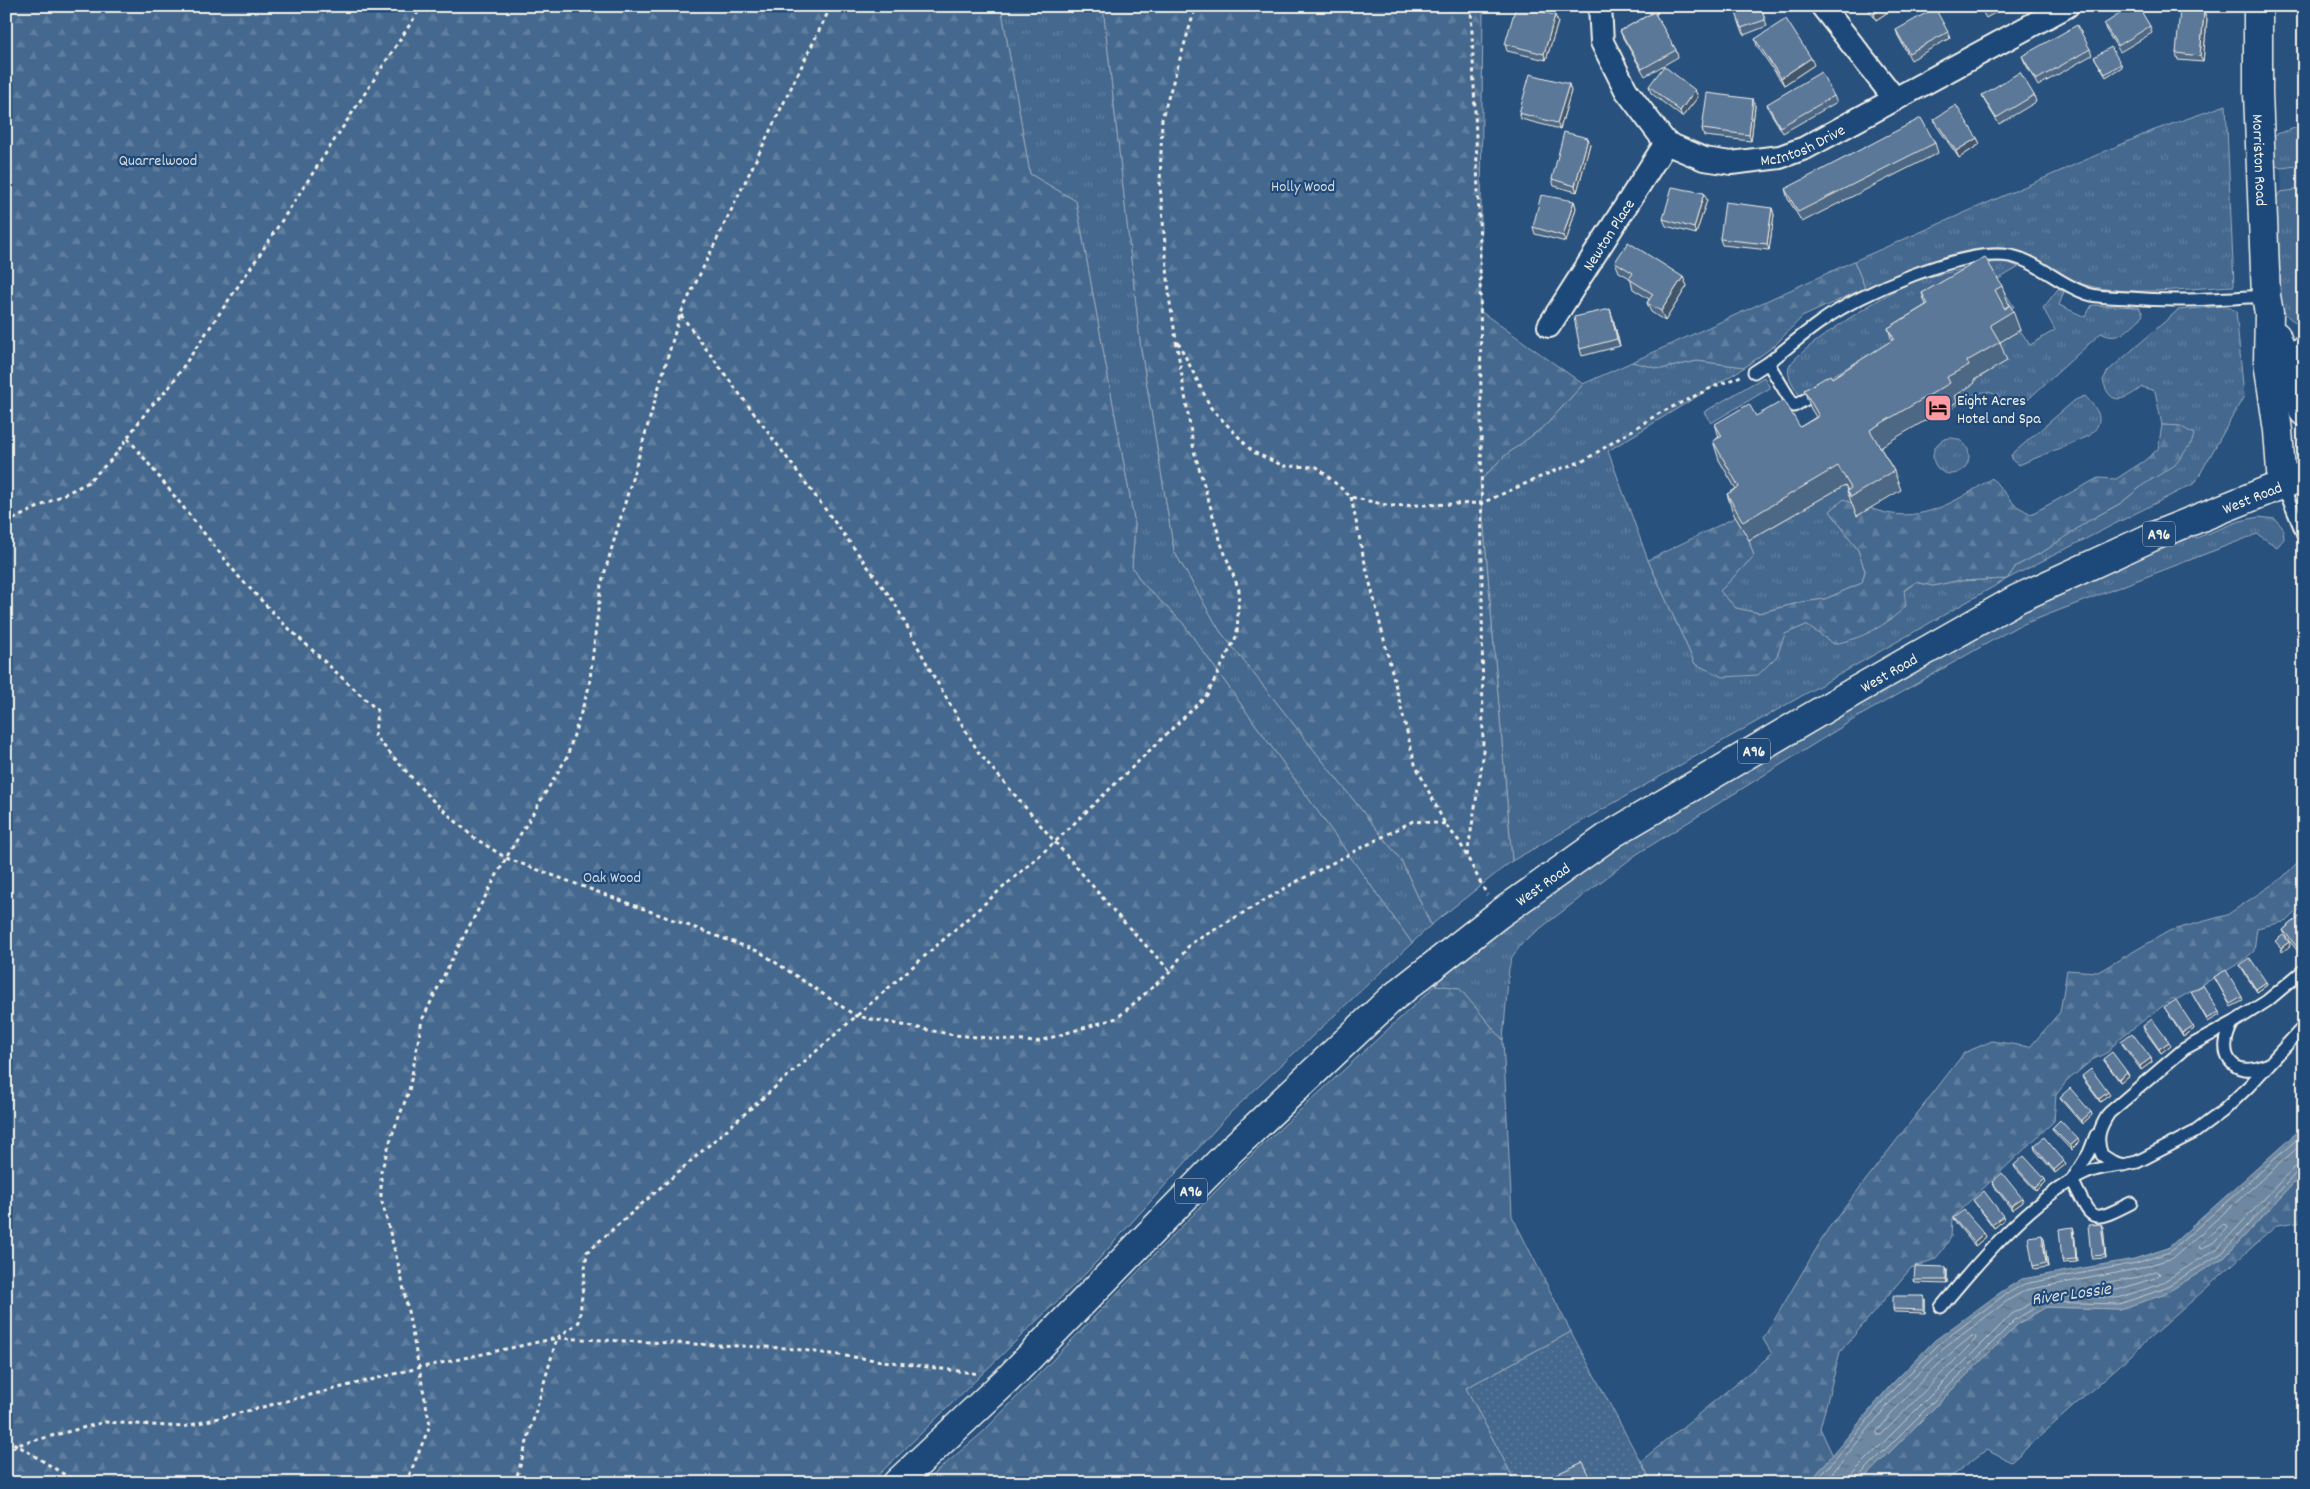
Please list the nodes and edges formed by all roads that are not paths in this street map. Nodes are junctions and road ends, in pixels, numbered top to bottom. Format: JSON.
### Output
{"nodes":[{"id":1,"x":1600,"y":6,"type":"edge"},
{"id":2,"x":1822,"y":6,"type":"edge"},
{"id":3,"x":2067,"y":6,"type":"edge"},
{"id":4,"x":2258,"y":6,"type":"edge"},
{"id":5,"x":1895,"y":99,"type":"junction"},
{"id":6,"x":1666,"y":143,"type":"junction"},
{"id":7,"x":2267,"y":305,"type":"junction"},
{"id":8,"x":1549,"y":326,"type":"dead end"},
{"id":9,"x":2285,"y":355,"type":"edge"},
{"id":10,"x":1768,"y":363,"type":"junction"},
{"id":11,"x":1754,"y":372,"type":"road end"},
{"id":12,"x":1826,"y":388,"type":"edge"},
{"id":13,"x":2304,"y":412,"type":"edge"},
{"id":14,"x":2293,"y":480,"type":"edge"},
{"id":15,"x":2304,"y":537,"type":"edge"},
{"id":16,"x":2304,"y":970,"type":"edge"},
{"id":17,"x":2234,"y":1022,"type":"junction"},
{"id":18,"x":2304,"y":1026,"type":"edge"},
{"id":19,"x":2270,"y":1063,"type":"junction"},
{"id":20,"x":2100,"y":1126,"type":"junction"},
{"id":21,"x":2123,"y":1165,"type":"junction"},
{"id":22,"x":2072,"y":1180,"type":"junction"},
{"id":23,"x":2131,"y":1203,"type":"dead end"},
{"id":24,"x":1941,"y":1306,"type":"dead end"},
{"id":25,"x":897,"y":1483,"type":"edge"}],
"edges":[{"from":1,"to":6,"type":"street"},
{"from":2,"to":5,"type":"street"},
{"from":3,"to":5,"type":"street","name":"McIntosh Drive"},
{"from":4,"to":7,"type":"main road","name":"Morriston Road"},
{"from":5,"to":6,"type":"street","name":"McIntosh Drive"},
{"from":6,"to":8,"type":"street","name":"Newton Place"},
{"from":7,"to":9,"type":"main road","name":"Morriston Road"},
{"from":7,"to":10,"type":"lane"},
{"from":9,"to":13,"type":"main road","name":"Morriston Road"},
{"from":9,"to":14,"type":"main road","name":"Morriston Road"},
{"from":10,"to":11,"type":"lane"},
{"from":10,"to":12,"type":"lane"},
{"from":14,"to":15,"type":"lane"},
{"from":14,"to":25,"type":"main road","name":"West Road","number":"A96"},
{"from":16,"to":17,"type":"lane"},
{"from":17,"to":19,"type":"lane"},
{"from":17,"to":20,"type":"lane"},
{"from":18,"to":19,"type":"lane"},
{"from":19,"to":21,"type":"lane"},
{"from":20,"to":21,"type":"lane"},
{"from":20,"to":22,"type":"lane"},
{"from":21,"to":22,"type":"lane"},
{"from":22,"to":23,"type":"lane"},
{"from":22,"to":24,"type":"lane"}]}
